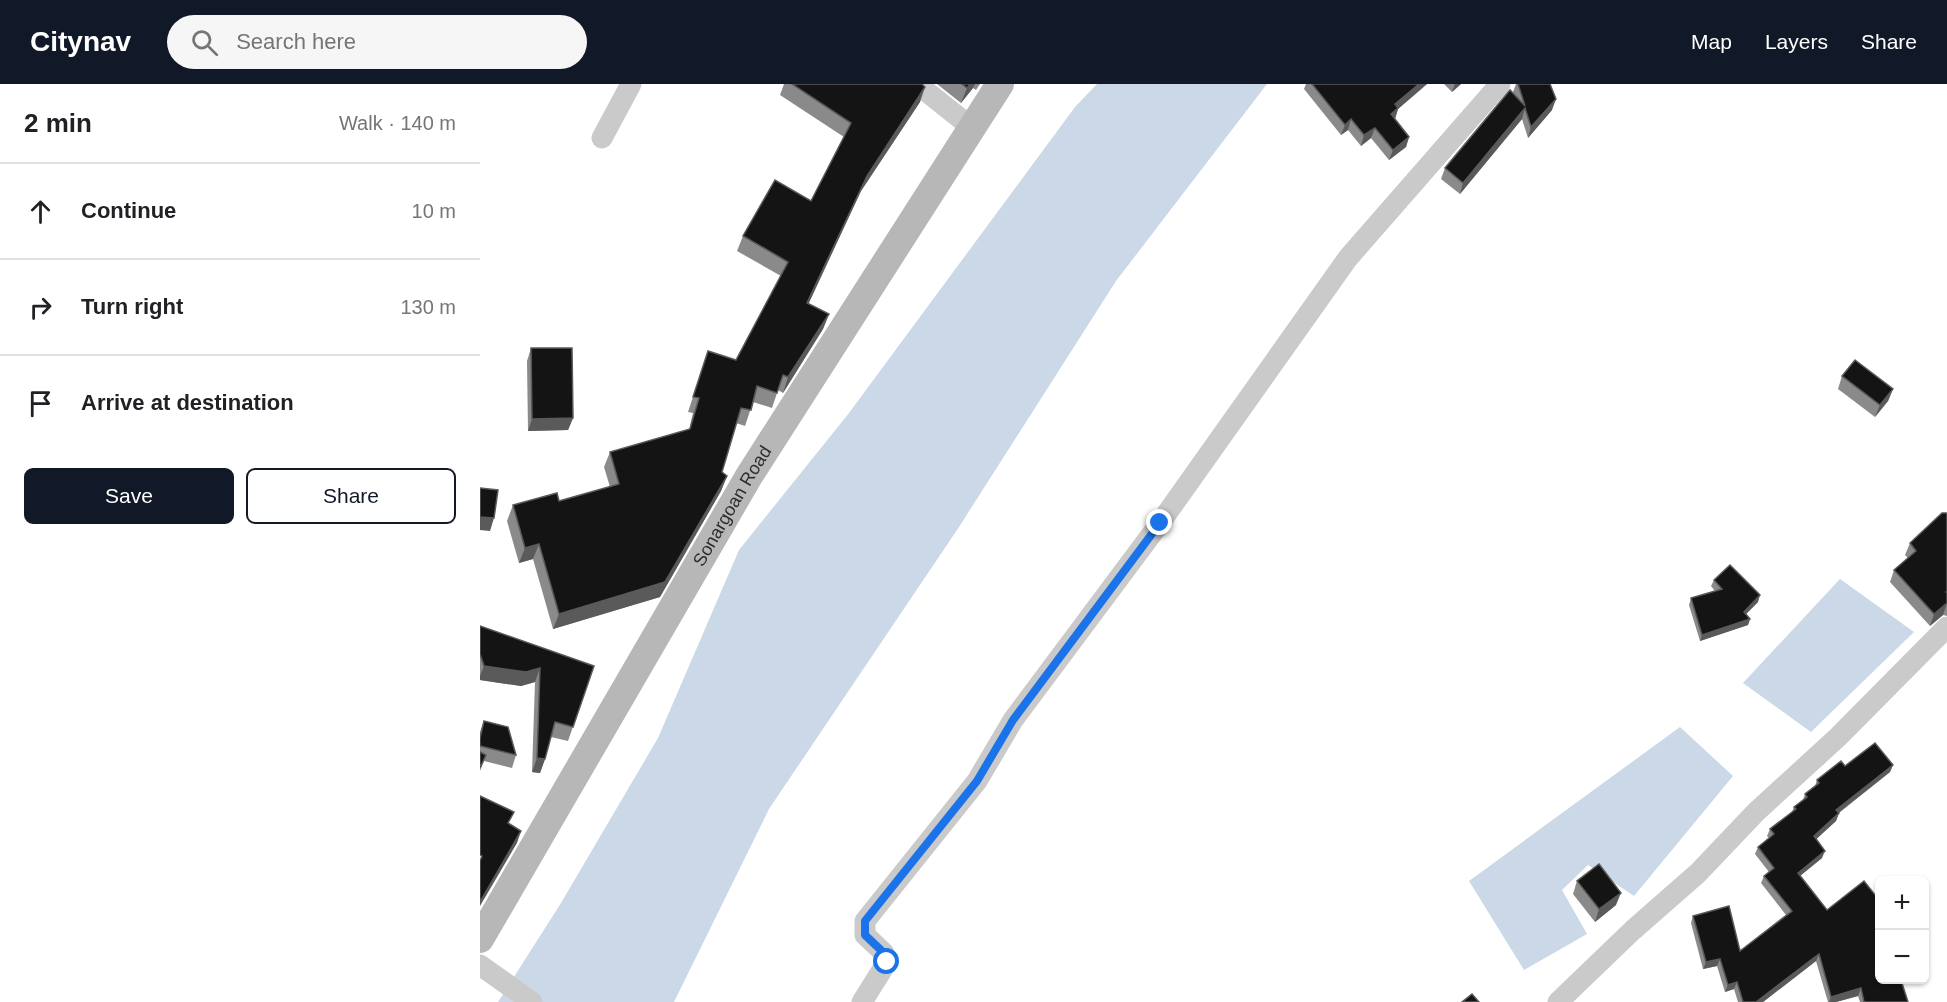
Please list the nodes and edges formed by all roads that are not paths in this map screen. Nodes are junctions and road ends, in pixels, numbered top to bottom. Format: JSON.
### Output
{"nodes":[{"id":1,"x":631,"y":84,"type":"edge"},
{"id":2,"x":917,"y":84,"type":"edge"},
{"id":3,"x":1000,"y":84,"type":"edge"},
{"id":4,"x":1500,"y":84,"type":"edge"},
{"id":5,"x":972,"y":127,"type":"junction"},
{"id":6,"x":602,"y":138,"type":"dead end"},
{"id":7,"x":1947,"y":627,"type":"edge"},
{"id":8,"x":480,"y":939,"type":"edge"},
{"id":9,"x":480,"y":965,"type":"edge"},
{"id":10,"x":532,"y":1002,"type":"edge"},
{"id":11,"x":862,"y":1002,"type":"edge"},
{"id":12,"x":1558,"y":1002,"type":"edge"}],
"edges":[{"from":1,"to":6,"type":"street"},
{"from":2,"to":5,"type":"street"},
{"from":3,"to":5,"type":"main road","name":"Sonargoan Road"},
{"from":4,"to":11,"type":"street"},
{"from":5,"to":8,"type":"main road","name":"Sonargoan Road"},
{"from":7,"to":12,"type":"street"},
{"from":9,"to":10,"type":"street"}]}
